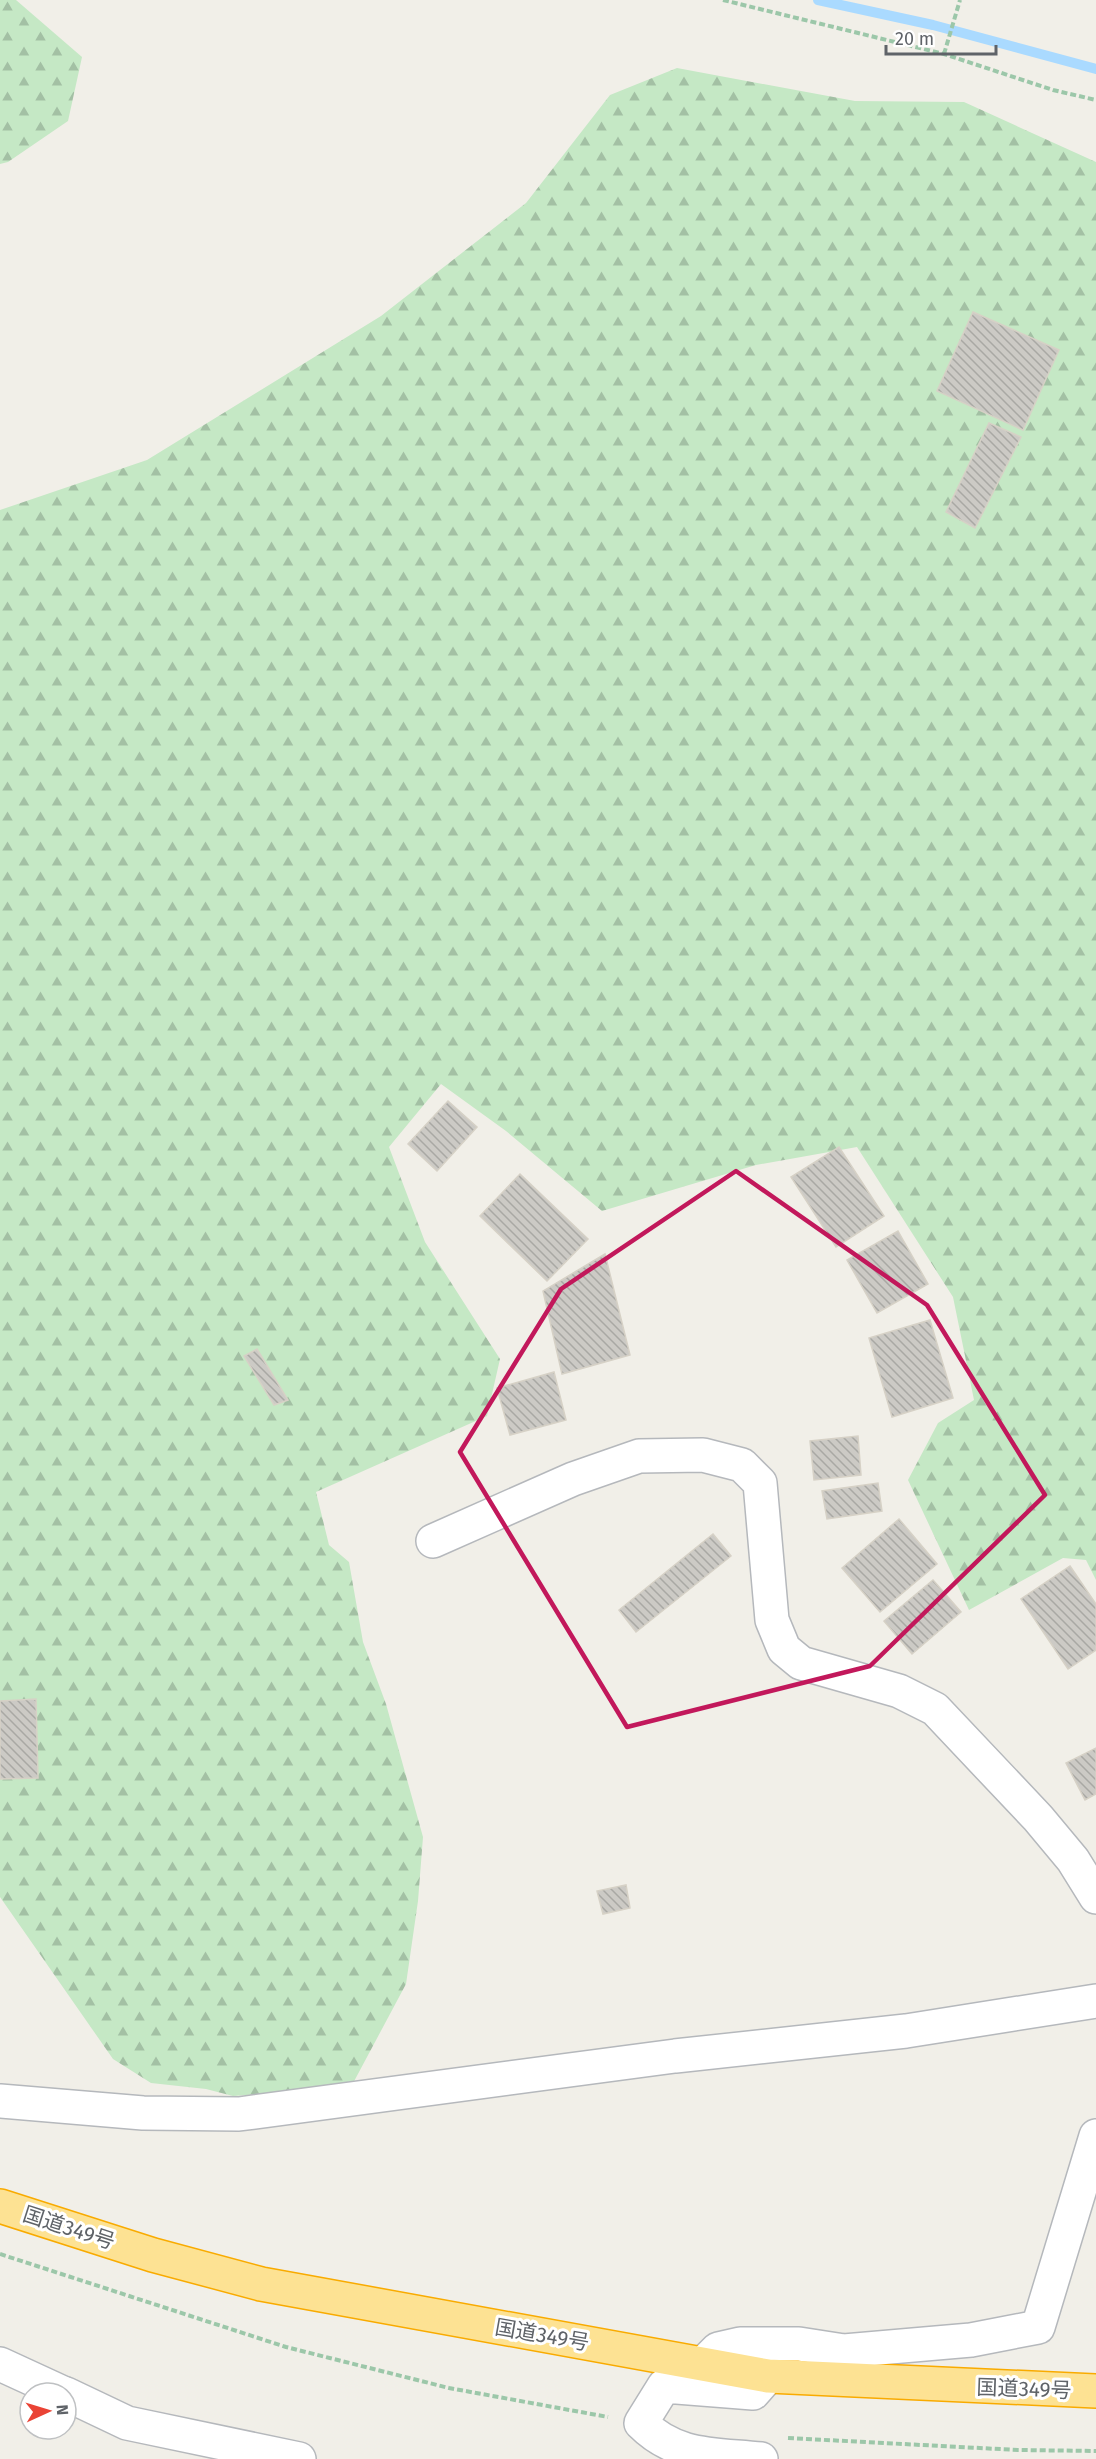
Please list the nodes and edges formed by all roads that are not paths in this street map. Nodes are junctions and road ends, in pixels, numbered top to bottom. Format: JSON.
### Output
{"nodes":[{"id":1,"x":434,"y":1541,"type":"dead end"},
{"id":2,"x":1096,"y":1897,"type":"edge"},
{"id":3,"x":1096,"y":2001,"type":"edge"},
{"id":4,"x":0,"y":2101,"type":"edge"},
{"id":5,"x":1096,"y":2136,"type":"edge"},
{"id":6,"x":0,"y":2206,"type":"edge"},
{"id":7,"x":0,"y":2364,"type":"edge"},
{"id":8,"x":703,"y":2364,"type":"junction"},
{"id":9,"x":768,"y":2376,"type":"junction"},
{"id":10,"x":37,"y":2381,"type":"edge"},
{"id":11,"x":1096,"y":2391,"type":"edge"},
{"id":12,"x":78,"y":2400,"type":"edge"},
{"id":13,"x":769,"y":2448,"type":"edge"},
{"id":14,"x":299,"y":2459,"type":"edge"}],
"edges":[{"from":1,"to":2,"type":"street"},
{"from":3,"to":4,"type":"street"},
{"from":5,"to":8,"type":"street"},
{"from":6,"to":8,"type":"highway","name":"国道349号"},
{"from":7,"to":10,"type":"street"},
{"from":8,"to":9,"type":"highway","name":"国道349号"},
{"from":9,"to":11,"type":"highway","name":"国道349号"},
{"from":9,"to":13,"type":"street"},
{"from":12,"to":14,"type":"street"}]}
